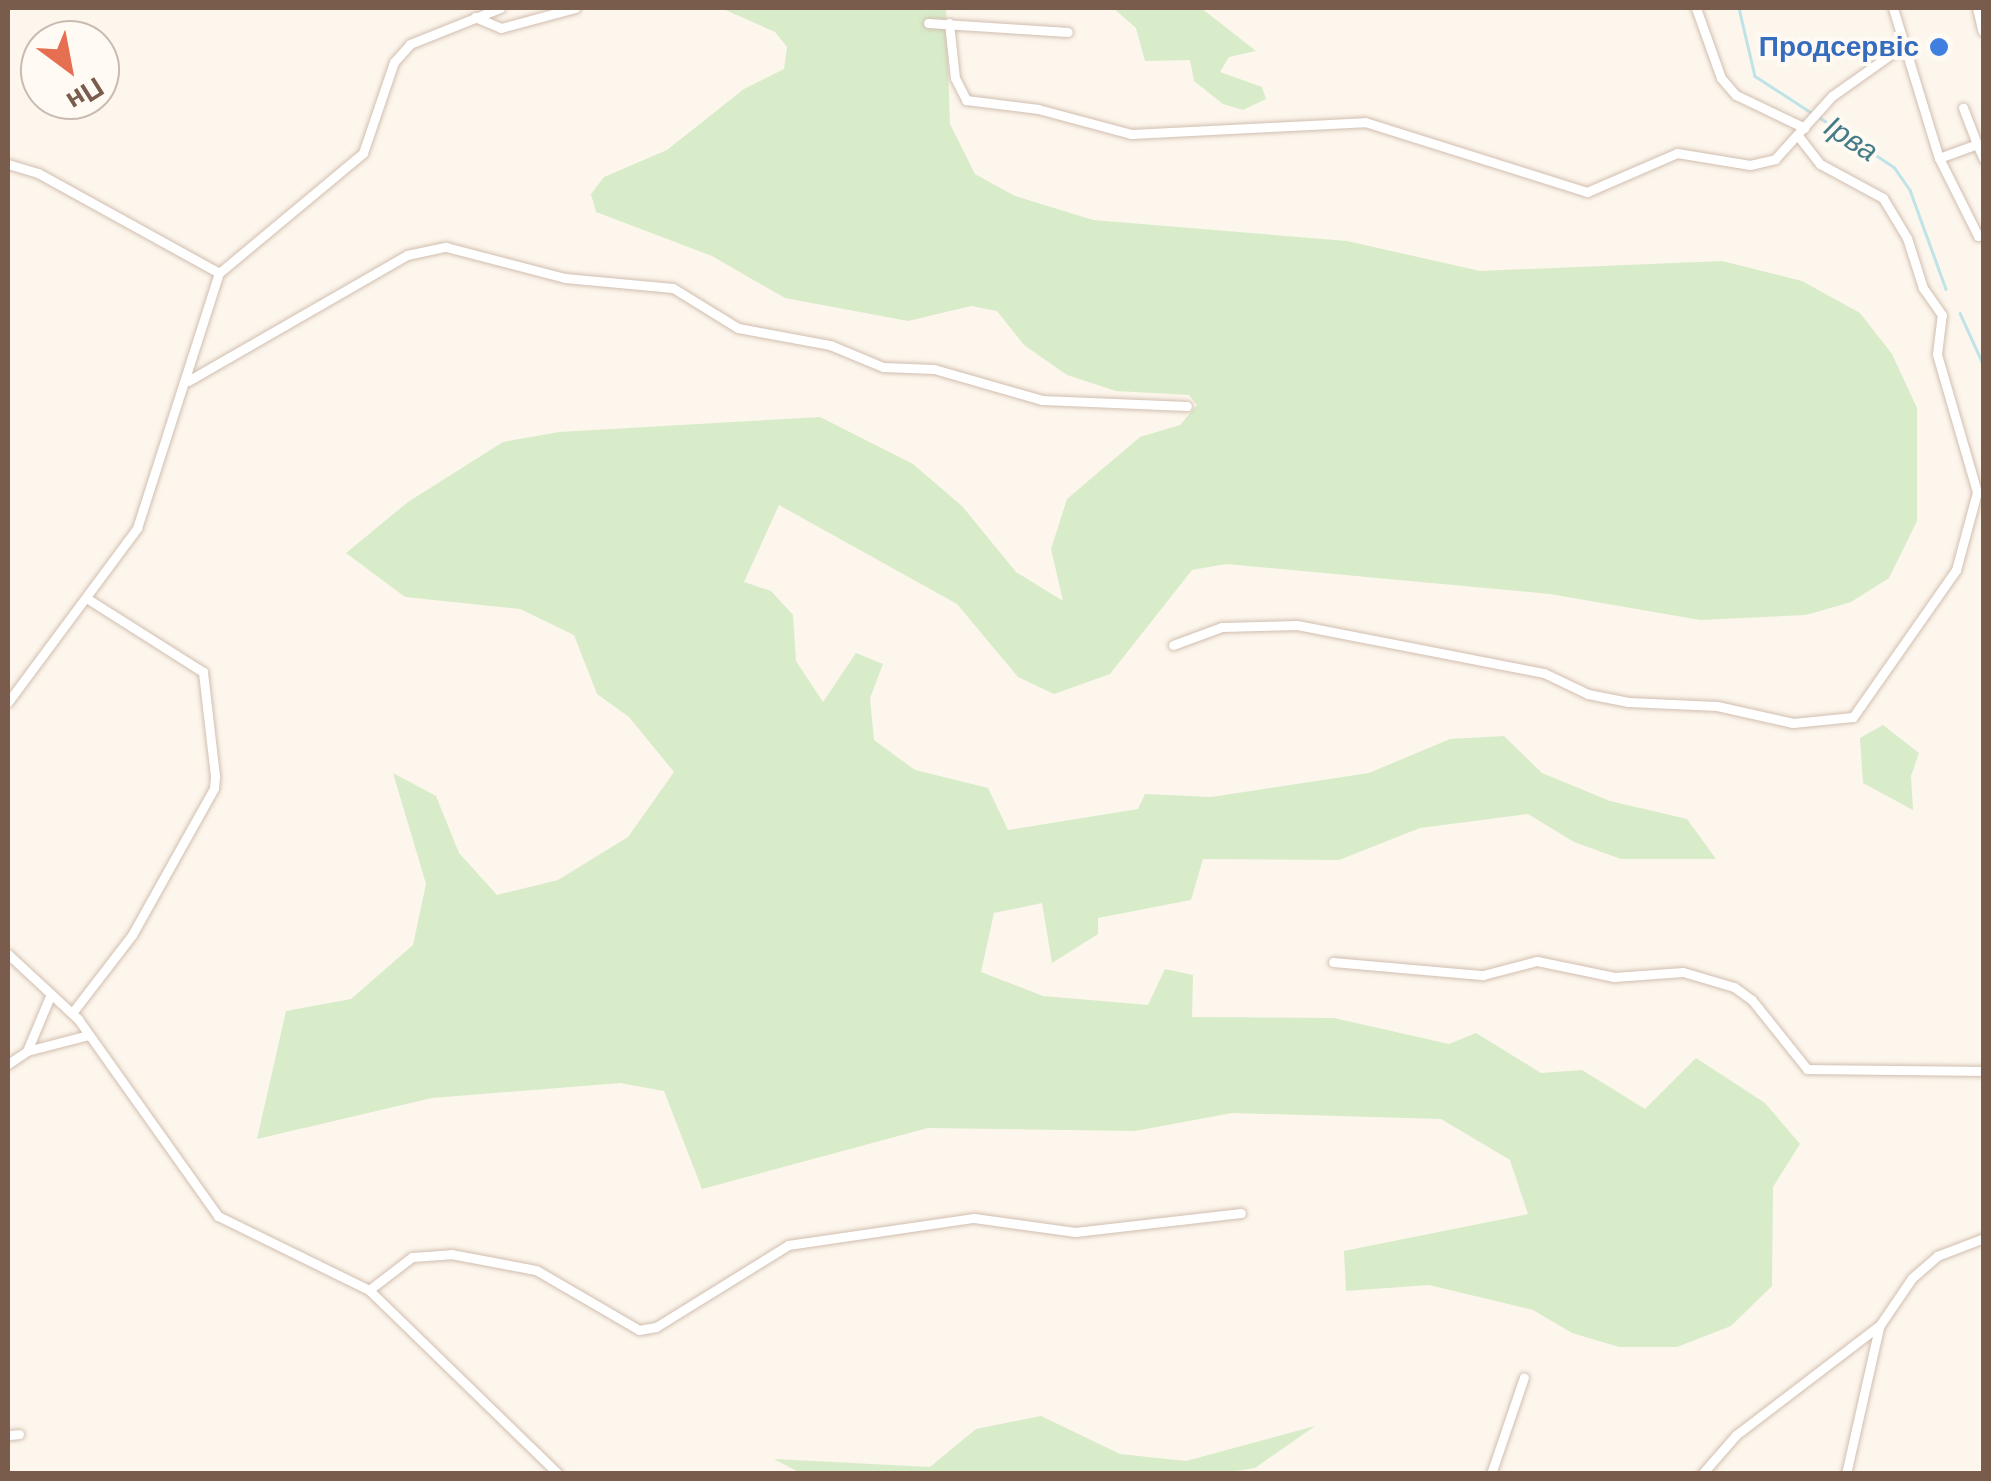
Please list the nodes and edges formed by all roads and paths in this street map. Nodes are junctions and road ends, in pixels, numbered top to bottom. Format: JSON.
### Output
{"nodes":[{"id":1,"x":500,"y":8,"type":"edge"},
{"id":2,"x":575,"y":8,"type":"edge"},
{"id":3,"x":1696,"y":8,"type":"edge"},
{"id":4,"x":1893,"y":8,"type":"edge"},
{"id":5,"x":1979,"y":8,"type":"edge"},
{"id":6,"x":475,"y":17,"type":"junction"},
{"id":7,"x":928,"y":22,"type":"dead end"},
{"id":8,"x":949,"y":23,"type":"junction"},
{"id":9,"x":1984,"y":30,"type":"edge"},
{"id":10,"x":1068,"y":32,"type":"dead end"},
{"id":11,"x":1904,"y":45,"type":"junction"},
{"id":12,"x":1963,"y":108,"type":"dead end"},
{"id":13,"x":1804,"y":129,"type":"junction"},
{"id":14,"x":1977,"y":144,"type":"junction"},
{"id":15,"x":1940,"y":158,"type":"junction"},
{"id":16,"x":1984,"y":160,"type":"edge"},
{"id":17,"x":8,"y":164,"type":"edge"},
{"id":18,"x":1984,"y":234,"type":"edge"},
{"id":19,"x":219,"y":273,"type":"junction"},
{"id":20,"x":188,"y":381,"type":"junction"},
{"id":21,"x":1186,"y":406,"type":"dead end"},
{"id":22,"x":88,"y":600,"type":"junction"},
{"id":23,"x":1173,"y":646,"type":"dead end"},
{"id":24,"x":8,"y":702,"type":"edge"},
{"id":25,"x":8,"y":954,"type":"edge"},
{"id":26,"x":1333,"y":962,"type":"dead end"},
{"id":27,"x":51,"y":994,"type":"junction"},
{"id":28,"x":72,"y":1013,"type":"junction"},
{"id":29,"x":89,"y":1035,"type":"junction"},
{"id":30,"x":27,"y":1051,"type":"junction"},
{"id":31,"x":8,"y":1064,"type":"edge"},
{"id":32,"x":1984,"y":1071,"type":"edge"},
{"id":33,"x":1241,"y":1212,"type":"dead end"},
{"id":34,"x":1984,"y":1238,"type":"edge"},
{"id":35,"x":369,"y":1290,"type":"junction"},
{"id":36,"x":1880,"y":1325,"type":"junction"},
{"id":37,"x":1524,"y":1377,"type":"dead end"},
{"id":38,"x":19,"y":1434,"type":"dead end"},
{"id":39,"x":8,"y":1435,"type":"edge"},
{"id":40,"x":558,"y":1474,"type":"edge"},
{"id":41,"x":1490,"y":1474,"type":"edge"},
{"id":42,"x":1702,"y":1474,"type":"edge"},
{"id":43,"x":1846,"y":1474,"type":"edge"}],
"edges":[{"from":1,"to":6,"type":"street"},
{"from":2,"to":6,"type":"street"},
{"from":3,"to":13,"type":"street"},
{"from":4,"to":11,"type":"street"},
{"from":5,"to":9,"type":"main road"},
{"from":6,"to":19,"type":"street"},
{"from":7,"to":8,"type":"street"},
{"from":8,"to":10,"type":"street"},
{"from":8,"to":13,"type":"street"},
{"from":11,"to":13,"type":"street"},
{"from":11,"to":15,"type":"street"},
{"from":12,"to":14,"type":"street"},
{"from":13,"to":23,"type":"street"},
{"from":14,"to":15,"type":"street"},
{"from":14,"to":16,"type":"street"},
{"from":15,"to":18,"type":"street"},
{"from":17,"to":19,"type":"street"},
{"from":19,"to":20,"type":"street"},
{"from":20,"to":21,"type":"street"},
{"from":20,"to":22,"type":"street"},
{"from":22,"to":24,"type":"street"},
{"from":22,"to":28,"type":"street"},
{"from":25,"to":27,"type":"street"},
{"from":26,"to":32,"type":"street"},
{"from":27,"to":28,"type":"street"},
{"from":27,"to":30,"type":"street"},
{"from":28,"to":29,"type":"street"},
{"from":29,"to":30,"type":"street"},
{"from":29,"to":35,"type":"street"},
{"from":30,"to":31,"type":"street"},
{"from":33,"to":35,"type":"street"},
{"from":34,"to":36,"type":"street"},
{"from":35,"to":40,"type":"street"},
{"from":36,"to":42,"type":"street"},
{"from":36,"to":43,"type":"street"},
{"from":37,"to":41,"type":"street"},
{"from":38,"to":39,"type":"street"}]}
